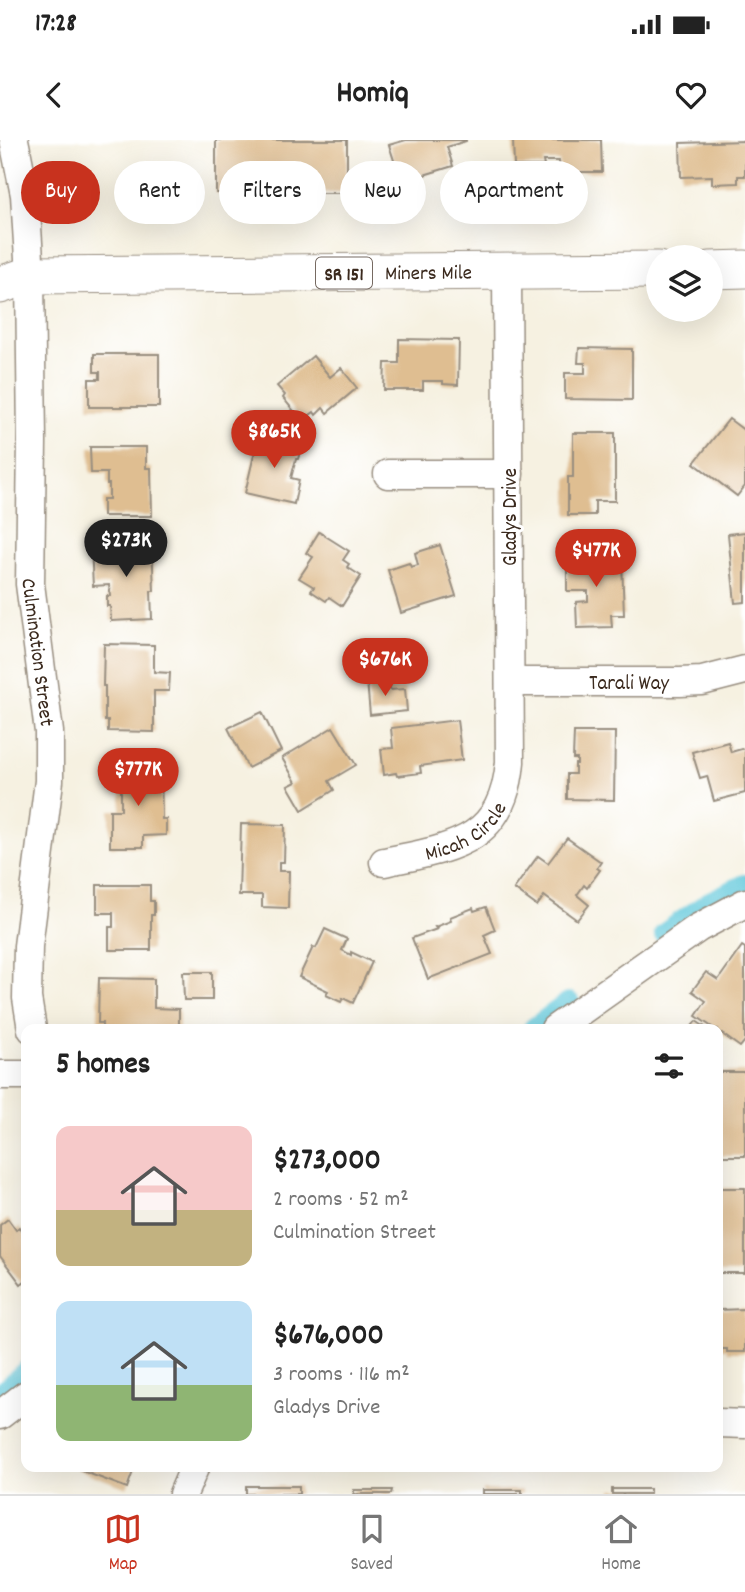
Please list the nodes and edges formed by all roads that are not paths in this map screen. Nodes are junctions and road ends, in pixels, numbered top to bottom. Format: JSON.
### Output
{"nodes":[{"id":1,"x":14,"y":140,"type":"edge"},
{"id":2,"x":745,"y":269,"type":"edge"},
{"id":3,"x":646,"y":270,"type":"edge"},
{"id":4,"x":723,"y":270,"type":"edge"},
{"id":5,"x":507,"y":272,"type":"junction"},
{"id":6,"x":10,"y":275,"type":"edge"},
{"id":7,"x":388,"y":474,"type":"dead end"},
{"id":8,"x":509,"y":474,"type":"junction"},
{"id":9,"x":745,"y":670,"type":"edge"},
{"id":10,"x":510,"y":682,"type":"junction"},
{"id":11,"x":510,"y":762,"type":"joint"},
{"id":12,"x":384,"y":862,"type":"dead end"},
{"id":13,"x":745,"y":903,"type":"edge"},
{"id":14,"x":31,"y":1024,"type":"edge"},
{"id":15,"x":562,"y":1024,"type":"edge"},
{"id":16,"x":0,"y":1075,"type":"edge"},
{"id":17,"x":21,"y":1075,"type":"edge"},
{"id":18,"x":21,"y":1399,"type":"edge"},
{"id":19,"x":0,"y":1415,"type":"edge"},
{"id":20,"x":723,"y":1423,"type":"edge"},
{"id":21,"x":745,"y":1424,"type":"edge"},
{"id":22,"x":192,"y":1472,"type":"edge"},
{"id":23,"x":183,"y":1494,"type":"edge"}],
"edges":[{"from":1,"to":6,"type":"street","name":"Culmination Street"},
{"from":2,"to":4,"type":"main road"},
{"from":3,"to":5,"type":"main road","name":"Miners Mile","number":"SR 151"},
{"from":5,"to":6,"type":"main road","name":"Miners Mile","number":"SR 151"},
{"from":5,"to":8,"type":"street","name":"Gladys Drive"},
{"from":6,"to":14,"type":"street","name":"Culmination Street"},
{"from":7,"to":8,"type":"street"},
{"from":8,"to":10,"type":"street","name":"Gladys Drive"},
{"from":9,"to":10,"type":"street","name":"Tarali Way"},
{"from":10,"to":11,"type":"street","name":"Gladys Drive"},
{"from":11,"to":12,"type":"street","name":"Micah Circle"},
{"from":13,"to":15,"type":"street"},
{"from":16,"to":17,"type":"street"},
{"from":18,"to":19,"type":"street"},
{"from":20,"to":21,"type":"street"},
{"from":22,"to":23,"type":"street"}]}
